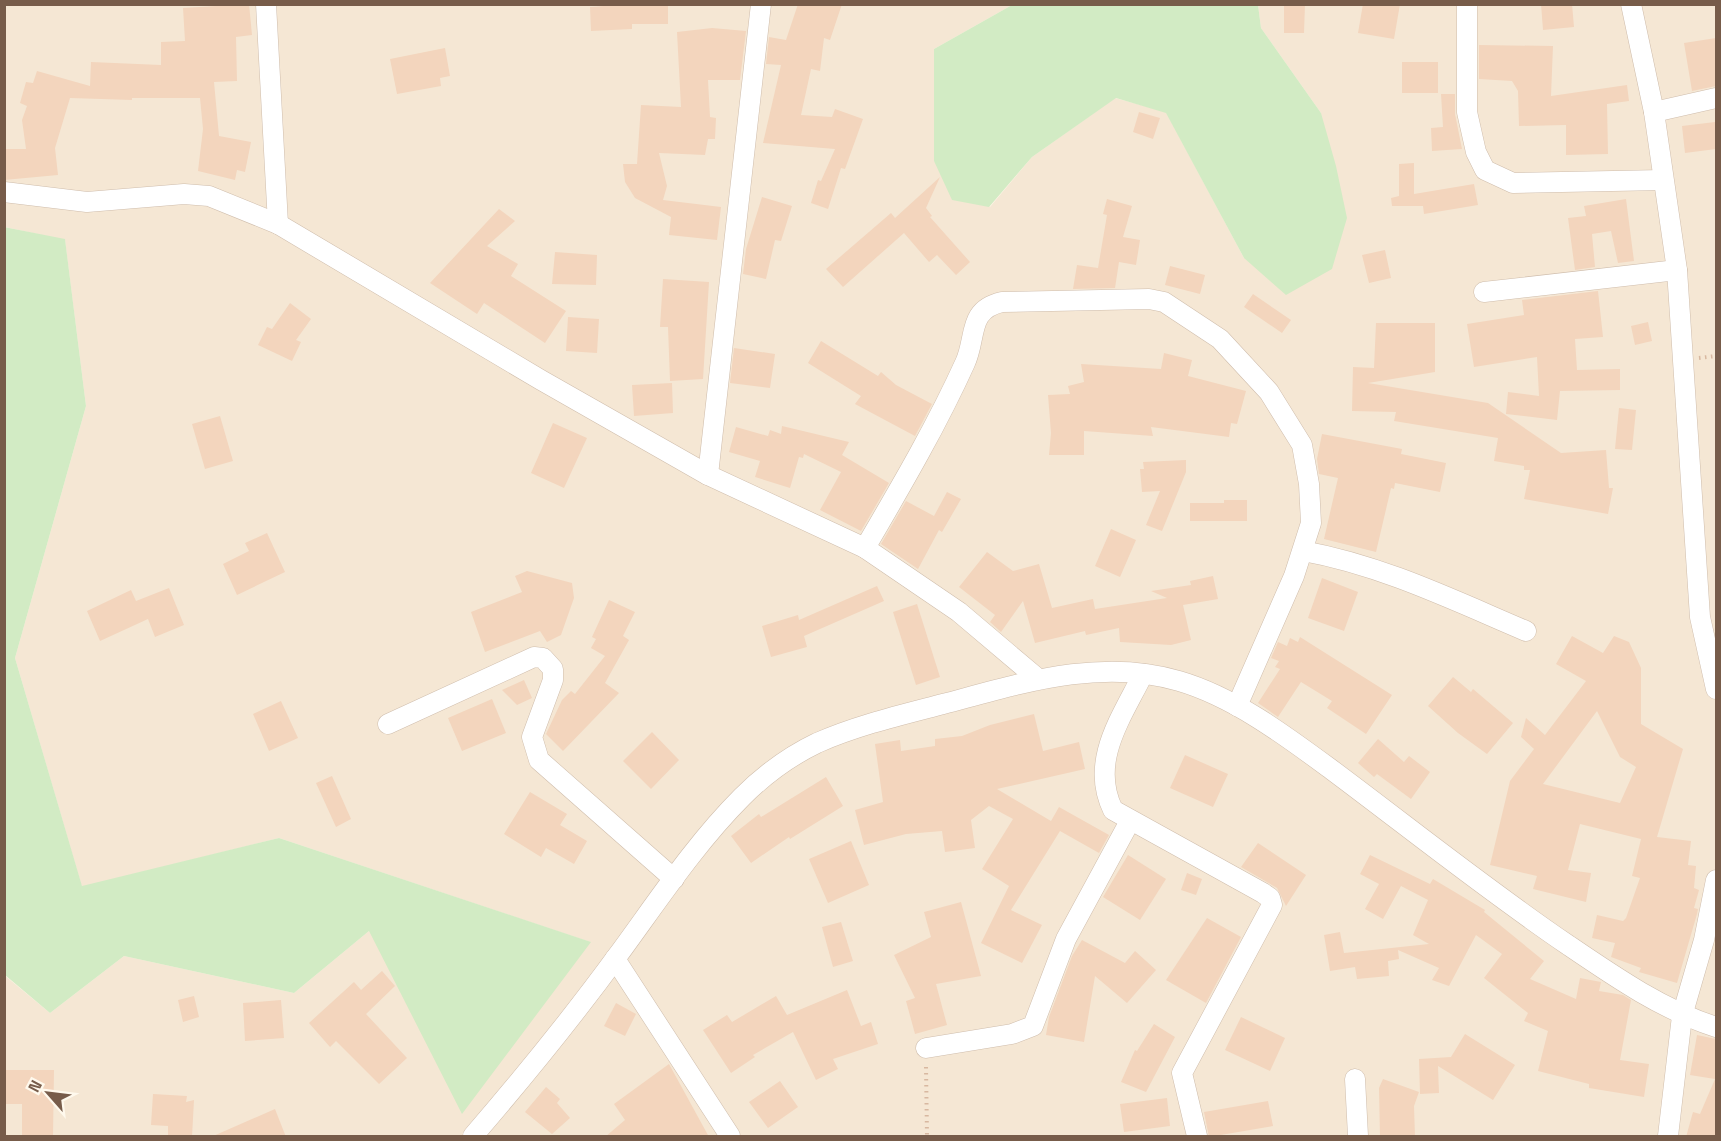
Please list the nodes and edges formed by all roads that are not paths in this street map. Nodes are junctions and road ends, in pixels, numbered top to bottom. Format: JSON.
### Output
{"nodes":[{"id":1,"x":266,"y":4,"type":"edge"},
{"id":2,"x":761,"y":4,"type":"edge"},
{"id":3,"x":1467,"y":4,"type":"edge"},
{"id":4,"x":1631,"y":4,"type":"edge"},
{"id":5,"x":1716,"y":98,"type":"edge"},
{"id":6,"x":1654,"y":112,"type":"junction"},
{"id":7,"x":1664,"y":180,"type":"junction"},
{"id":8,"x":4,"y":192,"type":"edge"},
{"id":9,"x":278,"y":224,"type":"junction"},
{"id":10,"x":1677,"y":270,"type":"junction"},
{"id":11,"x":1484,"y":292,"type":"dead end"},
{"id":12,"x":708,"y":475,"type":"junction"},
{"id":13,"x":865,"y":548,"type":"junction"},
{"id":14,"x":1304,"y":551,"type":"junction"},
{"id":15,"x":1526,"y":631,"type":"dead end"},
{"id":16,"x":1143,"y":674,"type":"junction"},
{"id":17,"x":1037,"y":678,"type":"junction"},
{"id":18,"x":1716,"y":689,"type":"edge"},
{"id":19,"x":1237,"y":706,"type":"junction"},
{"id":20,"x":388,"y":723,"type":"dead end"},
{"id":21,"x":1130,"y":821,"type":"junction"},
{"id":22,"x":674,"y":879,"type":"junction"},
{"id":23,"x":1716,"y":880,"type":"edge"},
{"id":24,"x":615,"y":959,"type":"junction"},
{"id":25,"x":1682,"y":1016,"type":"junction"},
{"id":26,"x":1716,"y":1027,"type":"edge"},
{"id":27,"x":926,"y":1048,"type":"road end"},
{"id":28,"x":1355,"y":1079,"type":"dead end"},
{"id":29,"x":473,"y":1137,"type":"edge"},
{"id":30,"x":730,"y":1137,"type":"edge"},
{"id":31,"x":1197,"y":1137,"type":"edge"},
{"id":32,"x":1358,"y":1137,"type":"edge"},
{"id":33,"x":1668,"y":1137,"type":"edge"}],
"edges":[{"from":1,"to":9,"type":"street"},
{"from":2,"to":12,"type":"street"},
{"from":3,"to":7,"type":"street"},
{"from":4,"to":6,"type":"street"},
{"from":5,"to":6,"type":"street"},
{"from":6,"to":7,"type":"street"},
{"from":7,"to":10,"type":"street"},
{"from":8,"to":9,"type":"street"},
{"from":9,"to":12,"type":"street"},
{"from":10,"to":11,"type":"street"},
{"from":10,"to":18,"type":"street"},
{"from":12,"to":13,"type":"street"},
{"from":13,"to":14,"type":"street"},
{"from":13,"to":17,"type":"street"},
{"from":14,"to":15,"type":"street"},
{"from":14,"to":19,"type":"street"},
{"from":16,"to":17,"type":"street"},
{"from":16,"to":19,"type":"street"},
{"from":16,"to":21,"type":"street"},
{"from":17,"to":22,"type":"street"},
{"from":19,"to":25,"type":"street"},
{"from":20,"to":22,"type":"street"},
{"from":21,"to":27,"type":"street"},
{"from":21,"to":31,"type":"street"},
{"from":22,"to":24,"type":"street"},
{"from":23,"to":25,"type":"street"},
{"from":24,"to":29,"type":"street"},
{"from":24,"to":30,"type":"street"},
{"from":25,"to":26,"type":"street"},
{"from":25,"to":33,"type":"street"},
{"from":28,"to":32,"type":"street"}]}
